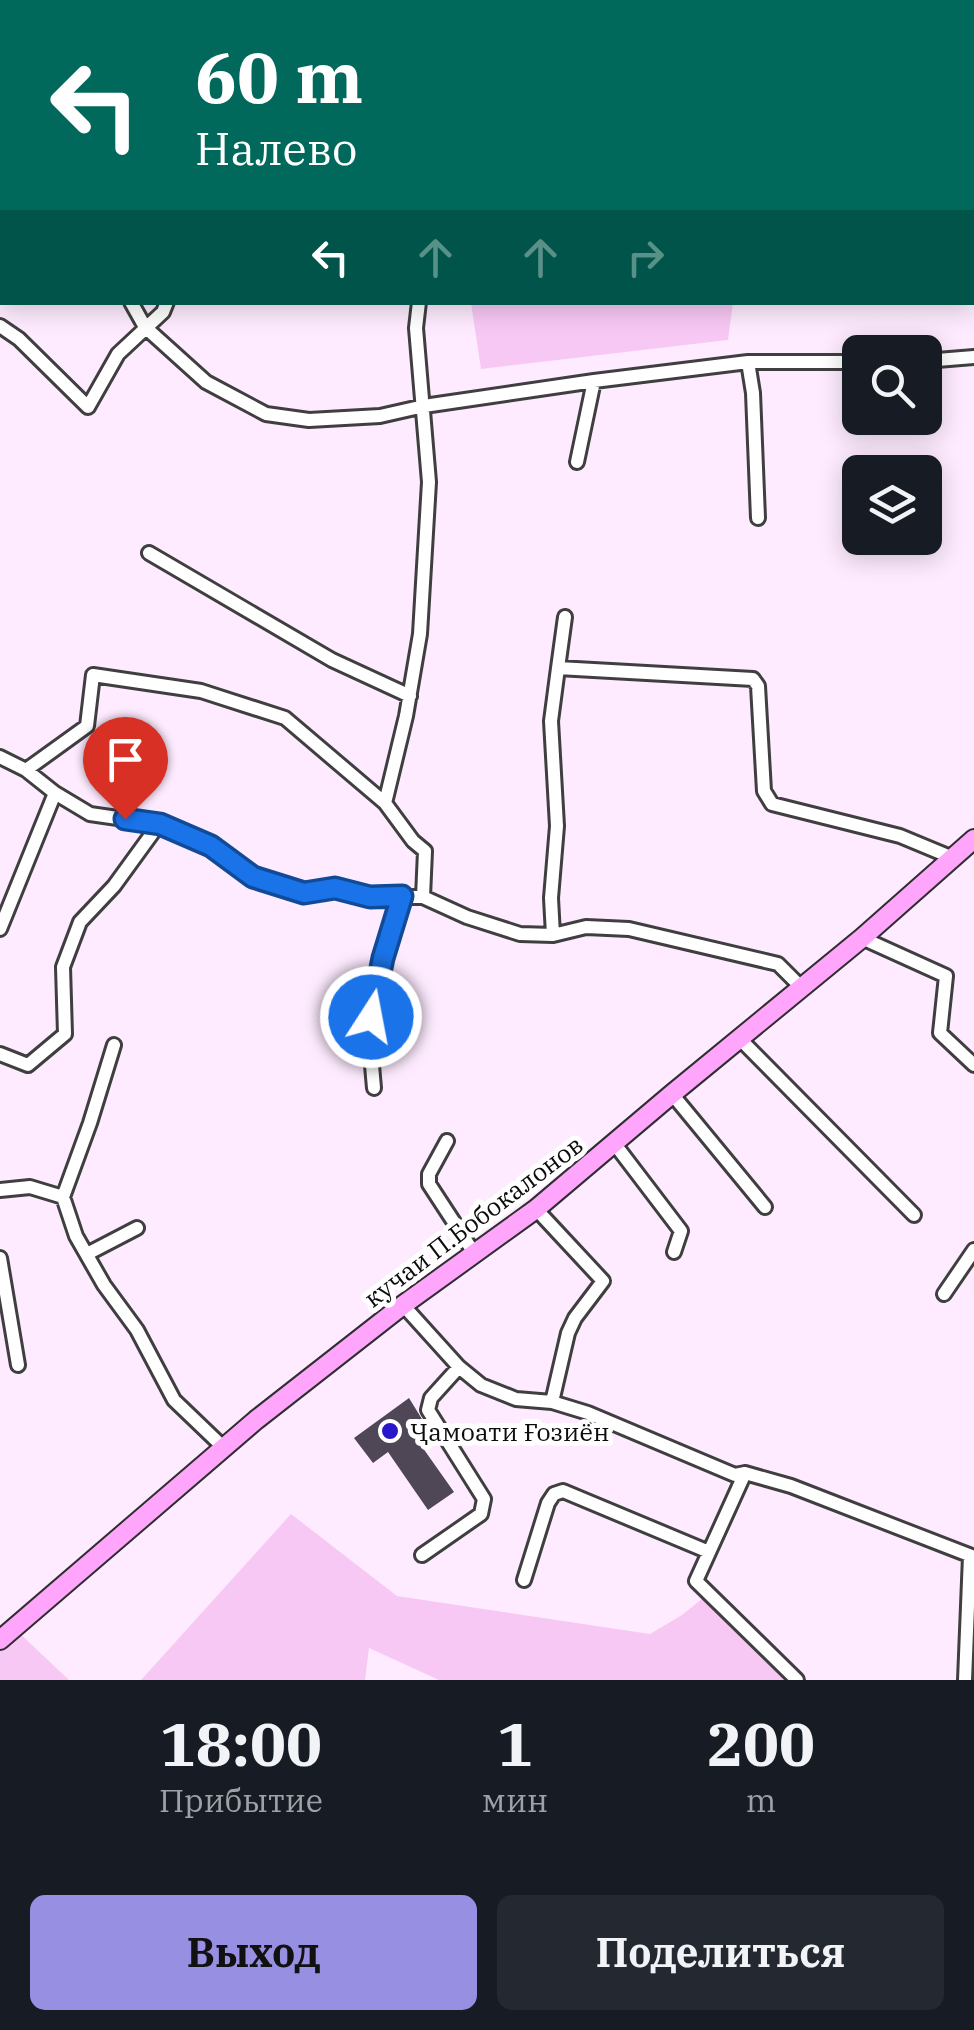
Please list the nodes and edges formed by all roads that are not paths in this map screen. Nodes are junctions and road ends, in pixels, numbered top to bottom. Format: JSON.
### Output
{"nodes":[{"id":1,"x":133,"y":305,"type":"edge"},
{"id":2,"x":167,"y":305,"type":"edge"},
{"id":3,"x":419,"y":305,"type":"edge"},
{"id":4,"x":0,"y":326,"type":"edge"},
{"id":5,"x":145,"y":327,"type":"junction"},
{"id":6,"x":974,"y":357,"type":"edge"},
{"id":7,"x":942,"y":360,"type":"edge"},
{"id":8,"x":748,"y":362,"type":"junction"},
{"id":9,"x":842,"y":362,"type":"edge"},
{"id":10,"x":594,"y":381,"type":"junction"},
{"id":11,"x":424,"y":406,"type":"junction"},
{"id":12,"x":577,"y":462,"type":"dead end"},
{"id":13,"x":758,"y":518,"type":"dead end"},
{"id":14,"x":149,"y":553,"type":"dead end"},
{"id":15,"x":565,"y":617,"type":"dead end"},
{"id":16,"x":558,"y":668,"type":"junction"},
{"id":17,"x":410,"y":696,"type":"junction"},
{"id":18,"x":0,"y":757,"type":"edge"},
{"id":19,"x":26,"y":770,"type":"junction"},
{"id":20,"x":55,"y":794,"type":"junction"},
{"id":21,"x":385,"y":803,"type":"junction"},
{"id":22,"x":160,"y":824,"type":"junction"},
{"id":23,"x":974,"y":839,"type":"edge"},
{"id":24,"x":953,"y":858,"type":"junction"},
{"id":25,"x":402,"y":896,"type":"junction"},
{"id":26,"x":423,"y":897,"type":"junction"},
{"id":27,"x":0,"y":929,"type":"edge"},
{"id":28,"x":553,"y":935,"type":"junction"},
{"id":29,"x":862,"y":938,"type":"junction"},
{"id":30,"x":801,"y":987,"type":"junction"},
{"id":31,"x":739,"y":1038,"type":"junction"},
{"id":32,"x":114,"y":1045,"type":"dead end"},
{"id":33,"x":0,"y":1054,"type":"edge"},
{"id":34,"x":974,"y":1065,"type":"edge"},
{"id":35,"x":374,"y":1088,"type":"dead end"},
{"id":36,"x":672,"y":1094,"type":"junction"},
{"id":37,"x":447,"y":1141,"type":"dead end"},
{"id":38,"x":614,"y":1143,"type":"junction"},
{"id":39,"x":0,"y":1190,"type":"edge"},
{"id":40,"x":63,"y":1197,"type":"junction"},
{"id":41,"x":765,"y":1207,"type":"dead end"},
{"id":42,"x":536,"y":1209,"type":"junction"},
{"id":43,"x":914,"y":1215,"type":"dead end"},
{"id":44,"x":137,"y":1228,"type":"dead end"},
{"id":45,"x":974,"y":1250,"type":"edge"},
{"id":46,"x":674,"y":1252,"type":"dead end"},
{"id":47,"x":474,"y":1253,"type":"junction"},
{"id":48,"x":87,"y":1254,"type":"junction"},
{"id":49,"x":0,"y":1258,"type":"edge"},
{"id":50,"x":944,"y":1294,"type":"dead end"},
{"id":51,"x":403,"y":1305,"type":"junction"},
{"id":52,"x":18,"y":1365,"type":"dead end"},
{"id":53,"x":458,"y":1367,"type":"junction"},
{"id":54,"x":552,"y":1402,"type":"junction"},
{"id":55,"x":222,"y":1448,"type":"junction"},
{"id":56,"x":746,"y":1474,"type":"junction"},
{"id":57,"x":710,"y":1552,"type":"junction"},
{"id":58,"x":422,"y":1555,"type":"dead end"},
{"id":59,"x":972,"y":1556,"type":"edge"},
{"id":60,"x":524,"y":1580,"type":"dead end"},
{"id":61,"x":0,"y":1640,"type":"edge"},
{"id":62,"x":797,"y":1680,"type":"edge"},
{"id":63,"x":965,"y":1680,"type":"edge"}],
"edges":[{"from":1,"to":5,"type":"street"},
{"from":2,"to":5,"type":"street"},
{"from":3,"to":11,"type":"street"},
{"from":4,"to":5,"type":"street"},
{"from":5,"to":11,"type":"street"},
{"from":6,"to":7,"type":"street"},
{"from":8,"to":9,"type":"street"},
{"from":8,"to":10,"type":"street"},
{"from":8,"to":13,"type":"street"},
{"from":10,"to":11,"type":"street"},
{"from":10,"to":12,"type":"street"},
{"from":11,"to":17,"type":"street"},
{"from":14,"to":17,"type":"street"},
{"from":15,"to":16,"type":"street"},
{"from":16,"to":24,"type":"street"},
{"from":16,"to":28,"type":"street"},
{"from":17,"to":21,"type":"street"},
{"from":18,"to":19,"type":"street"},
{"from":19,"to":20,"type":"street"},
{"from":19,"to":21,"type":"street"},
{"from":20,"to":22,"type":"street"},
{"from":20,"to":27,"type":"street"},
{"from":21,"to":26,"type":"street"},
{"from":22,"to":25,"type":"street"},
{"from":22,"to":33,"type":"street"},
{"from":23,"to":24,"type":"main road","name":"кучаи П.Бобокалонов"},
{"from":24,"to":29,"type":"main road","name":"кучаи П.Бобокалонов"},
{"from":25,"to":26,"type":"street"},
{"from":25,"to":35,"type":"street"},
{"from":26,"to":28,"type":"street"},
{"from":28,"to":30,"type":"street"},
{"from":29,"to":30,"type":"main road","name":"кучаи П.Бобокалонов"},
{"from":29,"to":34,"type":"street"},
{"from":30,"to":31,"type":"main road","name":"кучаи П.Бобокалонов"},
{"from":31,"to":36,"type":"main road","name":"кучаи П.Бобокалонов"},
{"from":31,"to":43,"type":"street"},
{"from":32,"to":40,"type":"street"},
{"from":36,"to":38,"type":"main road","name":"кучаи П.Бобокалонов"},
{"from":36,"to":41,"type":"street"},
{"from":37,"to":47,"type":"street"},
{"from":38,"to":42,"type":"main road","name":"кучаи П.Бобокалонов"},
{"from":38,"to":46,"type":"street"},
{"from":39,"to":40,"type":"street"},
{"from":40,"to":48,"type":"street"},
{"from":42,"to":47,"type":"main road","name":"кучаи П.Бобокалонов"},
{"from":42,"to":54,"type":"street"},
{"from":44,"to":48,"type":"street"},
{"from":45,"to":50,"type":"street"},
{"from":47,"to":51,"type":"main road","name":"кучаи П.Бобокалонов"},
{"from":48,"to":55,"type":"street"},
{"from":49,"to":52,"type":"street"},
{"from":51,"to":53,"type":"street"},
{"from":51,"to":55,"type":"main road","name":"кучаи П.Бобокалонов"},
{"from":53,"to":54,"type":"street"},
{"from":53,"to":58,"type":"street"},
{"from":54,"to":56,"type":"street"},
{"from":55,"to":61,"type":"main road","name":"кучаи П.Бобокалонов"},
{"from":56,"to":57,"type":"street"},
{"from":56,"to":59,"type":"street"},
{"from":57,"to":60,"type":"street"},
{"from":57,"to":62,"type":"street"},
{"from":59,"to":63,"type":"street"}]}
